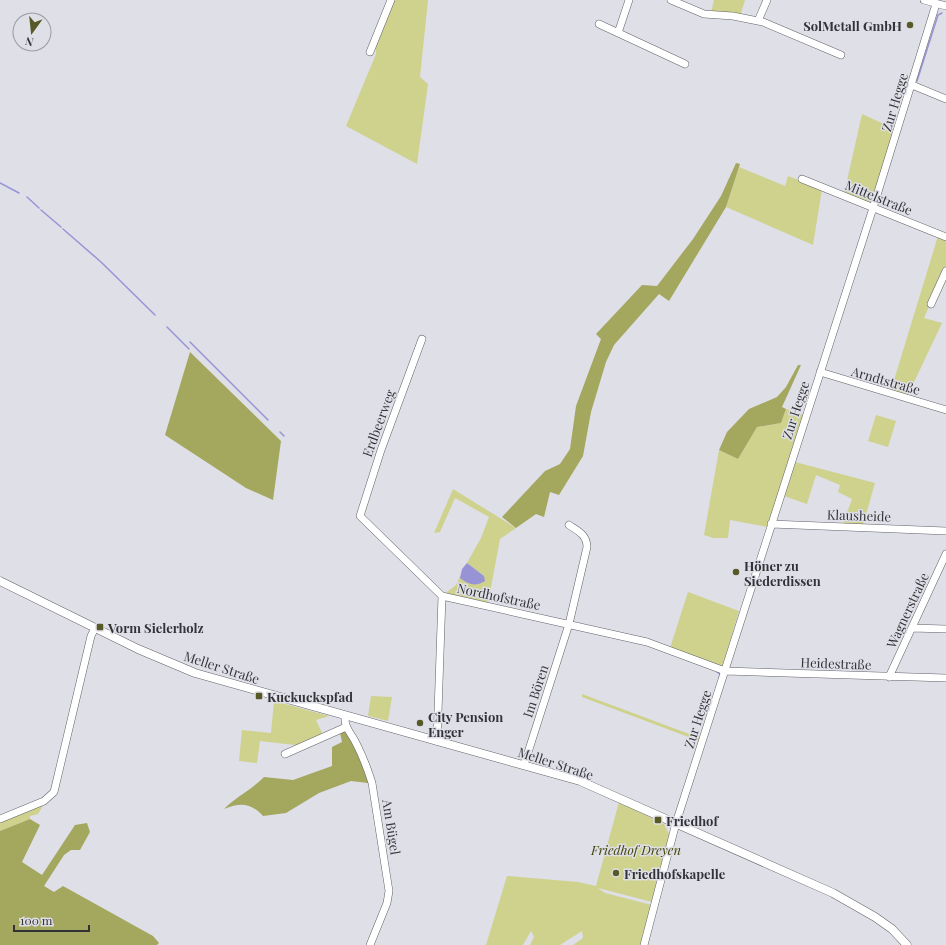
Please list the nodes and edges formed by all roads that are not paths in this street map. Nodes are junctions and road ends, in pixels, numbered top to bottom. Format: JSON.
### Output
{"nodes":[{"id":1,"x":391,"y":0,"type":"edge"},
{"id":2,"x":629,"y":0,"type":"edge"},
{"id":3,"x":671,"y":0,"type":"edge"},
{"id":4,"x":766,"y":0,"type":"edge"},
{"id":5,"x":924,"y":0,"type":"edge"},
{"id":6,"x":936,"y":4,"type":"junction"},
{"id":7,"x":946,"y":6,"type":"edge"},
{"id":8,"x":758,"y":21,"type":"junction"},
{"id":9,"x":599,"y":24,"type":"dead end"},
{"id":10,"x":618,"y":33,"type":"junction"},
{"id":11,"x":370,"y":52,"type":"dead end"},
{"id":12,"x":840,"y":55,"type":"dead end"},
{"id":13,"x":685,"y":64,"type":"dead end"},
{"id":14,"x":912,"y":85,"type":"junction"},
{"id":15,"x":946,"y":99,"type":"edge"},
{"id":16,"x":802,"y":179,"type":"dead end"},
{"id":17,"x":873,"y":208,"type":"junction"},
{"id":18,"x":946,"y":237,"type":"edge"},
{"id":19,"x":946,"y":271,"type":"edge"},
{"id":20,"x":931,"y":304,"type":"dead end"},
{"id":21,"x":422,"y":339,"type":"dead end"},
{"id":22,"x":820,"y":372,"type":"junction"},
{"id":23,"x":946,"y":410,"type":"edge"},
{"id":24,"x":360,"y":516,"type":"joint"},
{"id":25,"x":771,"y":524,"type":"junction"},
{"id":26,"x":569,"y":525,"type":"dead end"},
{"id":27,"x":946,"y":531,"type":"edge"},
{"id":28,"x":946,"y":554,"type":"edge"},
{"id":29,"x":0,"y":581,"type":"edge"},
{"id":30,"x":442,"y":596,"type":"junction"},
{"id":31,"x":569,"y":624,"type":"junction"},
{"id":32,"x":95,"y":628,"type":"junction"},
{"id":33,"x":912,"y":628,"type":"junction"},
{"id":34,"x":946,"y":629,"type":"edge"},
{"id":35,"x":725,"y":671,"type":"junction"},
{"id":36,"x":889,"y":677,"type":"junction"},
{"id":37,"x":946,"y":678,"type":"edge"},
{"id":38,"x":345,"y":716,"type":"junction"},
{"id":39,"x":346,"y":727,"type":"junction"},
{"id":40,"x":437,"y":741,"type":"junction"},
{"id":41,"x":285,"y":754,"type":"dead end"},
{"id":42,"x":524,"y":765,"type":"junction"},
{"id":43,"x":0,"y":819,"type":"edge"},
{"id":44,"x":676,"y":823,"type":"junction"},
{"id":45,"x":370,"y":945,"type":"edge"},
{"id":46,"x":644,"y":945,"type":"edge"},
{"id":47,"x":907,"y":945,"type":"edge"}],
"edges":[{"from":1,"to":11,"type":"street"},
{"from":2,"to":10,"type":"street"},
{"from":3,"to":8,"type":"street"},
{"from":4,"to":8,"type":"street"},
{"from":5,"to":6,"type":"street"},
{"from":6,"to":7,"type":"street"},
{"from":6,"to":14,"type":"street","name":"Zur Hegge"},
{"from":8,"to":12,"type":"street"},
{"from":9,"to":10,"type":"street"},
{"from":10,"to":13,"type":"street"},
{"from":14,"to":15,"type":"street"},
{"from":14,"to":17,"type":"street","name":"Zur Hegge"},
{"from":16,"to":17,"type":"street","name":"Mittelstraße"},
{"from":17,"to":18,"type":"street","name":"Mittelstraße"},
{"from":17,"to":22,"type":"street","name":"Zur Hegge"},
{"from":19,"to":20,"type":"street"},
{"from":21,"to":24,"type":"street","name":"Erdbeerweg"},
{"from":22,"to":23,"type":"street","name":"Arndtstraße"},
{"from":22,"to":25,"type":"street","name":"Zur Hegge"},
{"from":24,"to":30,"type":"street","name":"Nordhofstraße"},
{"from":25,"to":27,"type":"street","name":"Klausheide"},
{"from":25,"to":35,"type":"street","name":"Zur Hegge"},
{"from":26,"to":31,"type":"street"},
{"from":28,"to":33,"type":"street","name":"Wagnerstraße"},
{"from":29,"to":32,"type":"main road","name":"Meller Straße"},
{"from":30,"to":31,"type":"street","name":"Nordhofstraße"},
{"from":30,"to":40,"type":"street"},
{"from":31,"to":35,"type":"street","name":"Nordhofstraße"},
{"from":31,"to":42,"type":"street","name":"Im Bören"},
{"from":32,"to":38,"type":"main road","name":"Meller Straße"},
{"from":32,"to":43,"type":"street"},
{"from":33,"to":34,"type":"street"},
{"from":33,"to":36,"type":"street","name":"Wagnerstraße"},
{"from":35,"to":36,"type":"street","name":"Heidestraße"},
{"from":35,"to":44,"type":"street","name":"Zur Hegge"},
{"from":36,"to":37,"type":"street","name":"Heidestraße"},
{"from":38,"to":39,"type":"street","name":"Am Bügel"},
{"from":38,"to":40,"type":"main road","name":"Meller Straße"},
{"from":39,"to":41,"type":"street"},
{"from":39,"to":45,"type":"street","name":"Am Bügel"},
{"from":40,"to":42,"type":"main road","name":"Meller Straße"},
{"from":42,"to":44,"type":"main road","name":"Meller Straße"},
{"from":44,"to":46,"type":"street","name":"Zur Hegge"},
{"from":44,"to":47,"type":"main road","name":"Meller Straße"}]}
